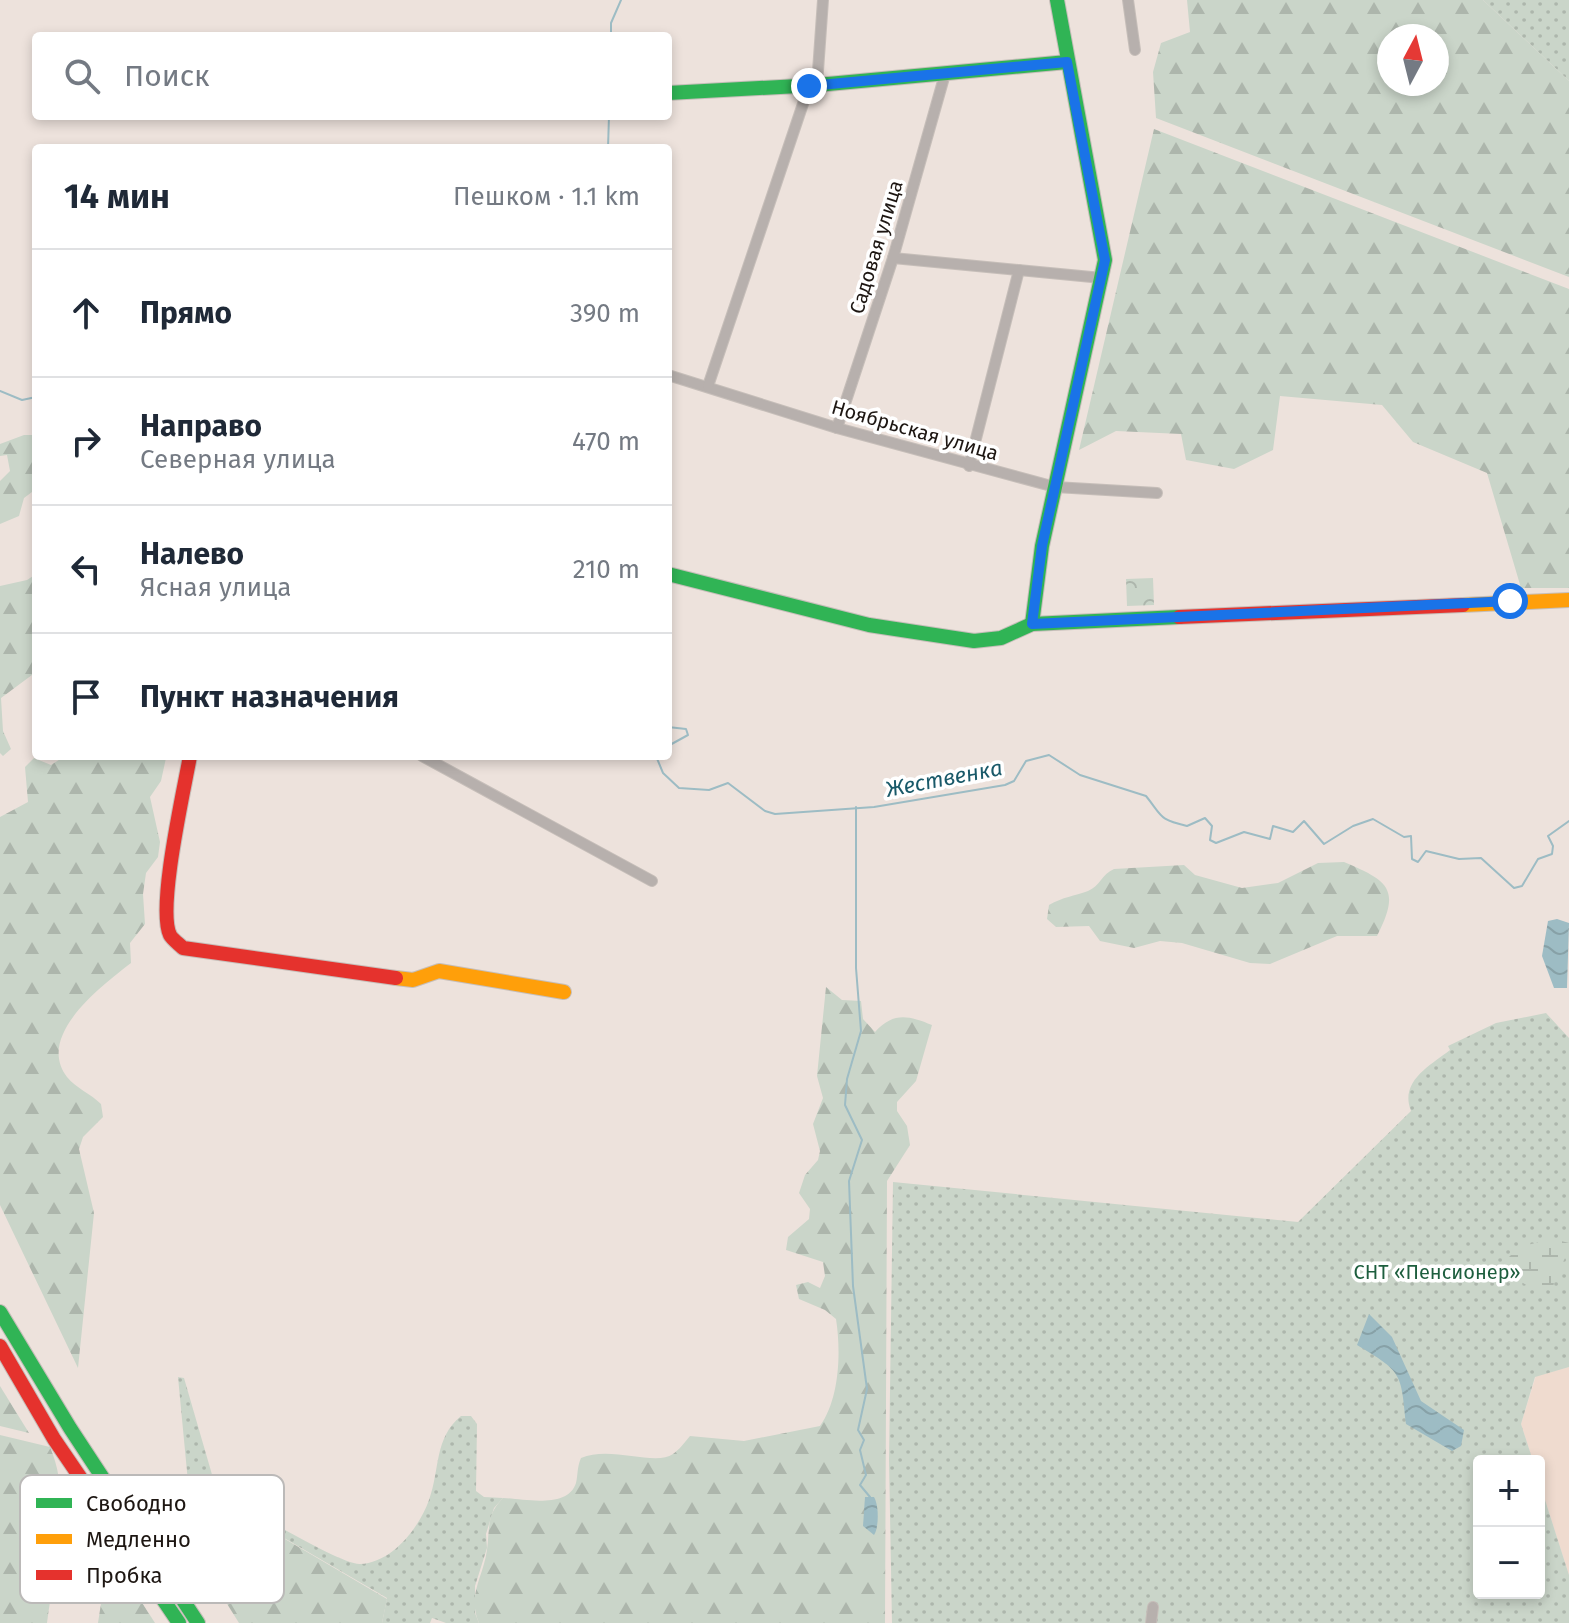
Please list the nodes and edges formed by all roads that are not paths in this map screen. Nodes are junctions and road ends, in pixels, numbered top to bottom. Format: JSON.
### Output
{"nodes":[{"id":1,"x":823,"y":0,"type":"edge"},
{"id":2,"x":1057,"y":0,"type":"edge"},
{"id":3,"x":1128,"y":0,"type":"edge"},
{"id":4,"x":1135,"y":50,"type":"dead end"},
{"id":5,"x":1067,"y":62,"type":"junction"},
{"id":6,"x":945,"y":74,"type":"junction"},
{"id":7,"x":813,"y":86,"type":"junction"},
{"id":8,"x":672,"y":93,"type":"edge"},
{"id":9,"x":893,"y":258,"type":"junction"},
{"id":10,"x":1019,"y":270,"type":"junction"},
{"id":11,"x":1102,"y":278,"type":"junction"},
{"id":12,"x":672,"y":376,"type":"edge"},
{"id":13,"x":708,"y":386,"type":"junction"},
{"id":14,"x":837,"y":428,"type":"junction"},
{"id":15,"x":969,"y":466,"type":"junction"},
{"id":16,"x":1055,"y":487,"type":"junction"},
{"id":17,"x":1157,"y":493,"type":"dead end"},
{"id":18,"x":672,"y":575,"type":"edge"},
{"id":19,"x":1569,"y":600,"type":"edge"},
{"id":20,"x":1032,"y":624,"type":"junction"},
{"id":21,"x":189,"y":760,"type":"edge"},
{"id":22,"x":429,"y":760,"type":"edge"},
{"id":23,"x":652,"y":881,"type":"dead end"},
{"id":24,"x":564,"y":992,"type":"dead end"},
{"id":25,"x":0,"y":1312,"type":"edge"},
{"id":26,"x":0,"y":1346,"type":"edge"},
{"id":27,"x":78,"y":1475,"type":"edge"},
{"id":28,"x":101,"y":1475,"type":"edge"},
{"id":29,"x":165,"y":1603,"type":"edge"},
{"id":30,"x":185,"y":1603,"type":"edge"},
{"id":31,"x":1153,"y":1607,"type":"dead end"},
{"id":32,"x":179,"y":1623,"type":"edge"},
{"id":33,"x":198,"y":1623,"type":"edge"},
{"id":34,"x":1151,"y":1623,"type":"edge"}],
"edges":[{"from":1,"to":7,"type":"street"},
{"from":2,"to":5,"type":"street"},
{"from":3,"to":4,"type":"street"},
{"from":5,"to":6,"type":"street"},
{"from":5,"to":11,"type":"street"},
{"from":6,"to":7,"type":"street"},
{"from":6,"to":9,"type":"street","name":"Садовая улица"},
{"from":7,"to":8,"type":"street"},
{"from":7,"to":13,"type":"street"},
{"from":9,"to":10,"type":"street"},
{"from":9,"to":14,"type":"street","name":"Садовая улица"},
{"from":10,"to":11,"type":"street"},
{"from":10,"to":15,"type":"street"},
{"from":11,"to":16,"type":"street"},
{"from":12,"to":13,"type":"street","name":"Ноябрьская улица"},
{"from":13,"to":14,"type":"street","name":"Ноябрьская улица"},
{"from":14,"to":15,"type":"street","name":"Ноябрьская улица"},
{"from":15,"to":16,"type":"street","name":"Ноябрьская улица"},
{"from":16,"to":17,"type":"street","name":"Ноябрьская улица"},
{"from":16,"to":20,"type":"street"},
{"from":18,"to":20,"type":"street"},
{"from":19,"to":20,"type":"street"},
{"from":21,"to":24,"type":"street"},
{"from":22,"to":23,"type":"street"},
{"from":25,"to":28,"type":"street"},
{"from":26,"to":27,"type":"street"},
{"from":29,"to":32,"type":"street"},
{"from":30,"to":33,"type":"street"},
{"from":31,"to":34,"type":"street"}]}
